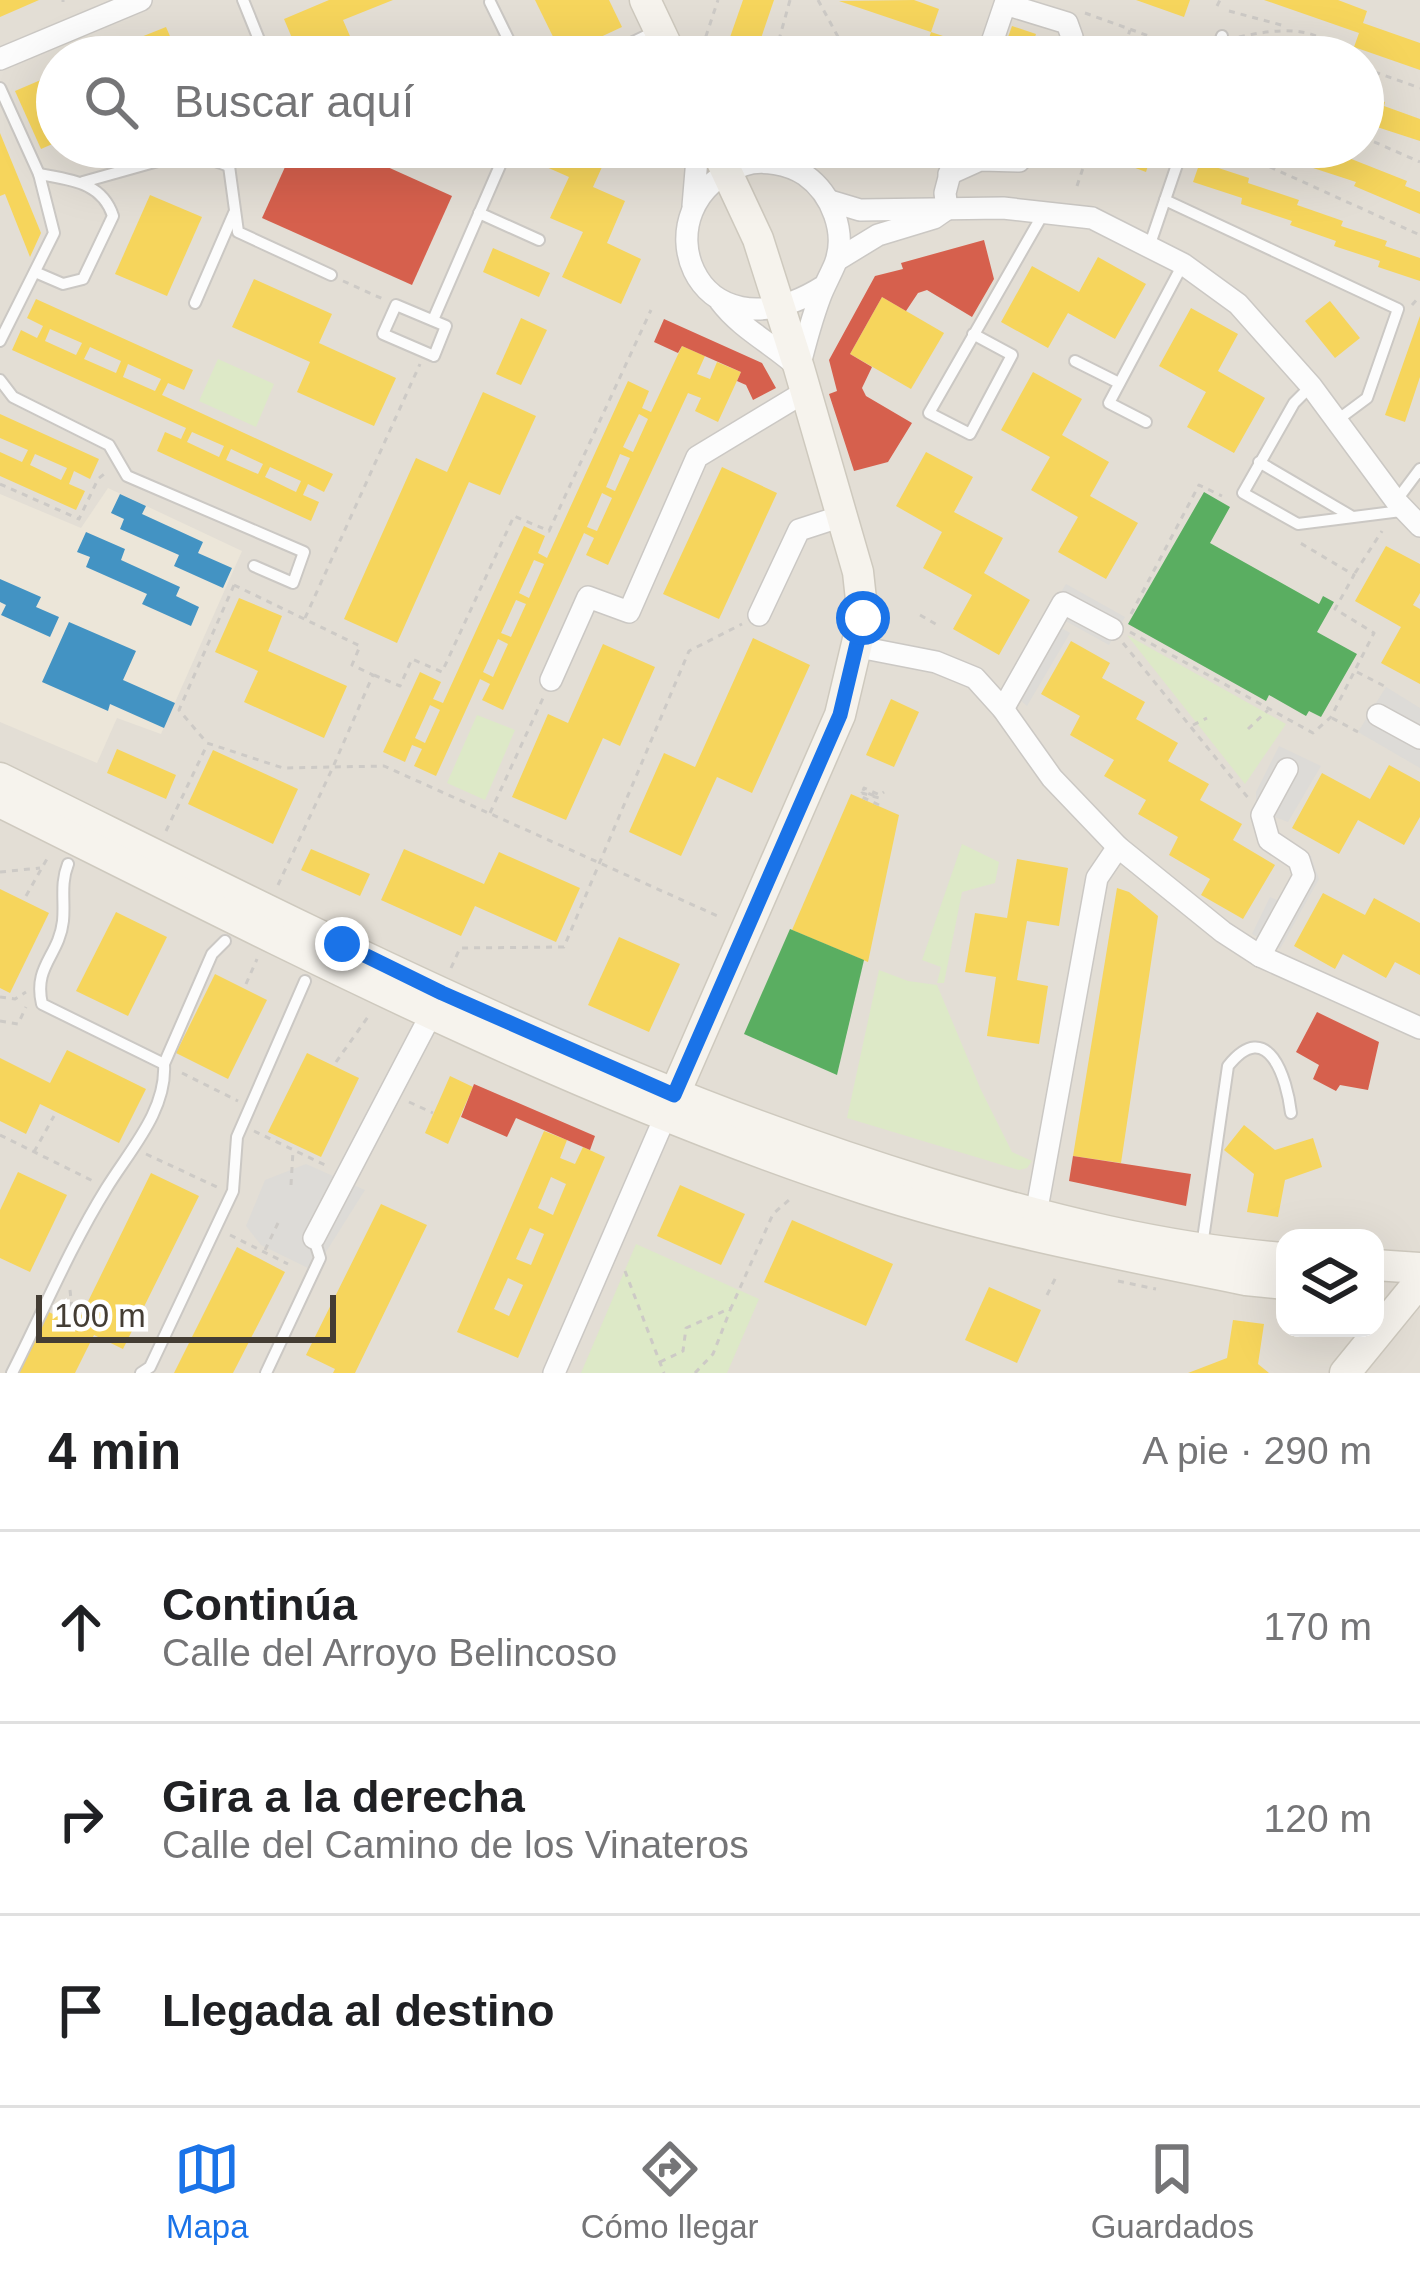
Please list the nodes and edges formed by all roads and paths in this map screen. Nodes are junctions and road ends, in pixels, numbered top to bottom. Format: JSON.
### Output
{"nodes":[{"id":1,"x":141,"y":0,"type":"edge"},
{"id":2,"x":243,"y":0,"type":"edge"},
{"id":3,"x":645,"y":0,"type":"edge"},
{"id":4,"x":718,"y":0,"type":"edge"},
{"id":5,"x":790,"y":0,"type":"edge"},
{"id":6,"x":818,"y":0,"type":"edge"},
{"id":7,"x":490,"y":2,"type":"edge"},
{"id":8,"x":999,"y":2,"type":"edge"},
{"id":9,"x":1229,"y":11,"type":"dead end"},
{"id":10,"x":1083,"y":12,"type":"dead end"},
{"id":11,"x":1288,"y":27,"type":"junction"},
{"id":12,"x":1131,"y":29,"type":"junction"},
{"id":13,"x":55,"y":36,"type":"edge"},
{"id":14,"x":258,"y":36,"type":"edge"},
{"id":15,"x":507,"y":36,"type":"edge"},
{"id":16,"x":671,"y":36,"type":"edge"},
{"id":17,"x":686,"y":36,"type":"edge"},
{"id":18,"x":780,"y":36,"type":"edge"},
{"id":19,"x":838,"y":36,"type":"edge"},
{"id":20,"x":991,"y":36,"type":"edge"},
{"id":21,"x":1072,"y":36,"type":"edge"},
{"id":22,"x":1128,"y":36,"type":"edge"},
{"id":23,"x":1150,"y":36,"type":"edge"},
{"id":24,"x":1243,"y":36,"type":"edge"},
{"id":25,"x":1311,"y":36,"type":"edge"},
{"id":26,"x":36,"y":44,"type":"edge"},
{"id":27,"x":0,"y":59,"type":"edge"},
{"id":28,"x":1384,"y":75,"type":"edge"},
{"id":29,"x":0,"y":88,"type":"edge"},
{"id":30,"x":1420,"y":88,"type":"edge"},
{"id":31,"x":1384,"y":146,"type":"edge"},
{"id":32,"x":1420,"y":161,"type":"edge"},
{"id":33,"x":36,"y":167,"type":"edge"},
{"id":34,"x":36,"y":168,"type":"edge"},
{"id":35,"x":133,"y":168,"type":"edge"},
{"id":36,"x":229,"y":168,"type":"edge"},
{"id":37,"x":499,"y":168,"type":"edge"},
{"id":38,"x":696,"y":168,"type":"edge"},
{"id":39,"x":717,"y":168,"type":"edge"},
{"id":40,"x":725,"y":168,"type":"edge"},
{"id":41,"x":790,"y":168,"type":"edge"},
{"id":42,"x":951,"y":168,"type":"edge"},
{"id":43,"x":956,"y":168,"type":"edge"},
{"id":44,"x":1083,"y":168,"type":"edge"},
{"id":45,"x":1176,"y":168,"type":"edge"},
{"id":46,"x":1272,"y":168,"type":"edge"},
{"id":47,"x":39,"y":174,"type":"junction"},
{"id":48,"x":949,"y":174,"type":"junction"},
{"id":49,"x":83,"y":182,"type":"junction"},
{"id":50,"x":1077,"y":186,"type":"dead end"},
{"id":51,"x":830,"y":200,"type":"junction"},
{"id":52,"x":1165,"y":200,"type":"junction"},
{"id":53,"x":693,"y":207,"type":"junction"},
{"id":54,"x":947,"y":209,"type":"junction"},
{"id":55,"x":235,"y":212,"type":"junction"},
{"id":56,"x":479,"y":213,"type":"junction"},
{"id":57,"x":1043,"y":214,"type":"junction"},
{"id":58,"x":1420,"y":235,"type":"edge"},
{"id":59,"x":539,"y":240,"type":"dead end"},
{"id":60,"x":1149,"y":247,"type":"junction"},
{"id":61,"x":837,"y":260,"type":"junction"},
{"id":62,"x":1183,"y":264,"type":"junction"},
{"id":63,"x":35,"y":272,"type":"junction"},
{"id":64,"x":331,"y":275,"type":"joint"},
{"id":65,"x":824,"y":286,"type":"junction"},
{"id":66,"x":1420,"y":296,"type":"edge"},
{"id":67,"x":720,"y":301,"type":"junction"},
{"id":68,"x":195,"y":303,"type":"dead end"},
{"id":69,"x":396,"y":305,"type":"junction"},
{"id":70,"x":1411,"y":307,"type":"dead end"},
{"id":71,"x":779,"y":308,"type":"junction"},
{"id":72,"x":651,"y":310,"type":"dead end"},
{"id":73,"x":433,"y":320,"type":"junction"},
{"id":74,"x":973,"y":334,"type":"junction"},
{"id":75,"x":0,"y":341,"type":"edge"},
{"id":76,"x":1076,"y":361,"type":"dead end"},
{"id":77,"x":416,"y":373,"type":"dead end"},
{"id":78,"x":0,"y":380,"type":"edge"},
{"id":79,"x":801,"y":380,"type":"junction"},
{"id":80,"x":1119,"y":383,"type":"junction"},
{"id":81,"x":1311,"y":386,"type":"junction"},
{"id":82,"x":1336,"y":421,"type":"junction"},
{"id":83,"x":1147,"y":422,"type":"dead end"},
{"id":84,"x":1259,"y":462,"type":"junction"},
{"id":85,"x":119,"y":463,"type":"junction"},
{"id":86,"x":1420,"y":469,"type":"edge"},
{"id":87,"x":0,"y":484,"type":"edge"},
{"id":88,"x":1222,"y":496,"type":"dead end"},
{"id":89,"x":1407,"y":512,"type":"edge"},
{"id":90,"x":842,"y":516,"type":"junction"},
{"id":91,"x":1354,"y":518,"type":"junction"},
{"id":92,"x":1383,"y":528,"type":"dead end"},
{"id":93,"x":1297,"y":541,"type":"dead end"},
{"id":94,"x":254,"y":566,"type":"dead end"},
{"id":95,"x":1354,"y":575,"type":"junction"},
{"id":96,"x":1131,"y":614,"type":"dead end"},
{"id":97,"x":759,"y":615,"type":"joint"},
{"id":98,"x":920,"y":615,"type":"dead end"},
{"id":99,"x":304,"y":619,"type":"junction"},
{"id":100,"x":939,"y":626,"type":"dead end"},
{"id":101,"x":1118,"y":631,"type":"junction"},
{"id":102,"x":859,"y":647,"type":"junction"},
{"id":103,"x":1355,"y":671,"type":"junction"},
{"id":104,"x":373,"y":675,"type":"junction"},
{"id":105,"x":551,"y":680,"type":"joint"},
{"id":106,"x":1386,"y":687,"type":"dead end"},
{"id":107,"x":1003,"y":709,"type":"junction"},
{"id":108,"x":1269,"y":709,"type":"junction"},
{"id":109,"x":1378,"y":715,"type":"dead end"},
{"id":110,"x":1331,"y":717,"type":"junction"},
{"id":111,"x":1207,"y":718,"type":"dead end"},
{"id":112,"x":1190,"y":727,"type":"junction"},
{"id":113,"x":1247,"y":729,"type":"dead end"},
{"id":114,"x":1358,"y":732,"type":"dead end"},
{"id":115,"x":1420,"y":738,"type":"edge"},
{"id":116,"x":207,"y":743,"type":"junction"},
{"id":117,"x":333,"y":767,"type":"junction"},
{"id":118,"x":1287,"y":769,"type":"dead end"},
{"id":119,"x":5,"y":798,"type":"edge"},
{"id":120,"x":879,"y":805,"type":"joint"},
{"id":121,"x":490,"y":813,"type":"junction"},
{"id":122,"x":1262,"y":815,"type":"junction"},
{"id":123,"x":166,"y":831,"type":"dead end"},
{"id":124,"x":1118,"y":848,"type":"junction"},
{"id":125,"x":49,"y":855,"type":"dead end"},
{"id":126,"x":599,"y":862,"type":"junction"},
{"id":127,"x":68,"y":864,"type":"dead end"},
{"id":128,"x":42,"y":868,"type":"junction"},
{"id":129,"x":0,"y":872,"type":"edge"},
{"id":130,"x":278,"y":885,"type":"dead end"},
{"id":131,"x":26,"y":896,"type":"dead end"},
{"id":132,"x":746,"y":928,"type":"junction"},
{"id":133,"x":225,"y":940,"type":"dead end"},
{"id":134,"x":1260,"y":956,"type":"junction"},
{"id":135,"x":258,"y":957,"type":"dead end"},
{"id":136,"x":305,"y":981,"type":"dead end"},
{"id":137,"x":38,"y":984,"type":"junction"},
{"id":138,"x":246,"y":984,"type":"dead end"},
{"id":139,"x":442,"y":991,"type":"junction"},
{"id":140,"x":0,"y":997,"type":"edge"},
{"id":141,"x":371,"y":1013,"type":"dead end"},
{"id":142,"x":0,"y":1021,"type":"edge"},
{"id":143,"x":1420,"y":1028,"type":"edge"},
{"id":144,"x":336,"y":1062,"type":"dead end"},
{"id":145,"x":164,"y":1064,"type":"junction"},
{"id":146,"x":391,"y":1093,"type":"junction"},
{"id":147,"x":669,"y":1106,"type":"junction"},
{"id":148,"x":250,"y":1107,"type":"junction"},
{"id":149,"x":1291,"y":1113,"type":"dead end"},
{"id":150,"x":434,"y":1114,"type":"dead end"},
{"id":151,"x":54,"y":1116,"type":"dead end"},
{"id":152,"x":242,"y":1126,"type":"junction"},
{"id":153,"x":0,"y":1135,"type":"edge"},
{"id":154,"x":134,"y":1148,"type":"junction"},
{"id":155,"x":293,"y":1149,"type":"junction"},
{"id":156,"x":34,"y":1152,"type":"junction"},
{"id":157,"x":346,"y":1175,"type":"junction"},
{"id":158,"x":97,"y":1182,"type":"dead end"},
{"id":159,"x":291,"y":1185,"type":"dead end"},
{"id":160,"x":231,"y":1194,"type":"junction"},
{"id":161,"x":790,"y":1198,"type":"dead end"},
{"id":162,"x":1036,"y":1214,"type":"junction"},
{"id":163,"x":279,"y":1221,"type":"dead end"},
{"id":164,"x":236,"y":1238,"type":"dead end"},
{"id":165,"x":314,"y":1238,"type":"joint"},
{"id":166,"x":1202,"y":1250,"type":"junction"},
{"id":167,"x":264,"y":1252,"type":"junction"},
{"id":168,"x":1276,"y":1257,"type":"edge"},
{"id":169,"x":288,"y":1264,"type":"dead end"},
{"id":170,"x":1384,"y":1269,"type":"edge"},
{"id":171,"x":625,"y":1271,"type":"dead end"},
{"id":172,"x":1056,"y":1277,"type":"dead end"},
{"id":173,"x":1276,"y":1283,"type":"edge"},
{"id":174,"x":1417,"y":1285,"type":"edge"},
{"id":175,"x":1384,"y":1290,"type":"edge"},
{"id":176,"x":1047,"y":1294,"type":"dead end"},
{"id":177,"x":731,"y":1309,"type":"junction"},
{"id":178,"x":660,"y":1362,"type":"junction"},
{"id":179,"x":12,"y":1373,"type":"edge"},
{"id":180,"x":142,"y":1373,"type":"edge"},
{"id":181,"x":266,"y":1373,"type":"edge"},
{"id":182,"x":554,"y":1373,"type":"edge"},
{"id":183,"x":664,"y":1373,"type":"edge"},
{"id":184,"x":695,"y":1373,"type":"edge"},
{"id":185,"x":1345,"y":1373,"type":"edge"}],
"edges":[{"from":1,"to":13,"type":"street"},
{"from":2,"to":14,"type":"lane"},
{"from":3,"to":16,"type":"main road"},
{"from":4,"to":17,"type":"path"},
{"from":5,"to":18,"type":"path"},
{"from":6,"to":19,"type":"path"},
{"from":7,"to":15,"type":"lane"},
{"from":8,"to":20,"type":"street"},
{"from":8,"to":21,"type":"street"},
{"from":9,"to":11,"type":"path"},
{"from":10,"to":12,"type":"path"},
{"from":11,"to":24,"type":"path"},
{"from":11,"to":25,"type":"path"},
{"from":12,"to":22,"type":"path"},
{"from":12,"to":23,"type":"path"},
{"from":26,"to":27,"type":"street"},
{"from":28,"to":30,"type":"path"},
{"from":29,"to":33,"type":"lane"},
{"from":31,"to":32,"type":"path"},
{"from":34,"to":47,"type":"lane"},
{"from":35,"to":49,"type":"lane"},
{"from":36,"to":55,"type":"lane"},
{"from":37,"to":56,"type":"lane"},
{"from":38,"to":53,"type":"street"},
{"from":39,"to":53,"type":"street"},
{"from":40,"to":71,"type":"main road"},
{"from":41,"to":51,"type":"street"},
{"from":42,"to":48,"type":"street"},
{"from":43,"to":48,"type":"street"},
{"from":44,"to":50,"type":"path"},
{"from":45,"to":52,"type":"lane"},
{"from":46,"to":58,"type":"path"},
{"from":47,"to":49,"type":"lane"},
{"from":47,"to":63,"type":"lane"},
{"from":48,"to":54,"type":"street"},
{"from":49,"to":63,"type":"lane"},
{"from":51,"to":54,"type":"street"},
{"from":51,"to":61,"type":"street"},
{"from":52,"to":60,"type":"lane"},
{"from":52,"to":82,"type":"lane"},
{"from":53,"to":67,"type":"street"},
{"from":54,"to":57,"type":"street"},
{"from":54,"to":61,"type":"street"},
{"from":55,"to":64,"type":"lane"},
{"from":55,"to":68,"type":"lane"},
{"from":56,"to":59,"type":"lane"},
{"from":56,"to":73,"type":"lane"},
{"from":57,"to":60,"type":"street"},
{"from":57,"to":74,"type":"lane"},
{"from":60,"to":62,"type":"street"},
{"from":61,"to":65,"type":"street"},
{"from":62,"to":80,"type":"lane"},
{"from":62,"to":81,"type":"street"},
{"from":63,"to":75,"type":"lane"},
{"from":64,"to":69,"type":"path"},
{"from":65,"to":71,"type":"street"},
{"from":65,"to":79,"type":"street"},
{"from":66,"to":70,"type":"path"},
{"from":67,"to":71,"type":"street"},
{"from":67,"to":79,"type":"street"},
{"from":69,"to":73,"type":"lane"},
{"from":69,"to":73,"type":"lane"},
{"from":71,"to":79,"type":"main road"},
{"from":72,"to":104,"type":"path"},
{"from":74,"to":74,"type":"lane"},
{"from":76,"to":80,"type":"lane"},
{"from":77,"to":99,"type":"path"},
{"from":78,"to":85,"type":"lane"},
{"from":79,"to":90,"type":"main road"},
{"from":79,"to":105,"type":"street"},
{"from":80,"to":83,"type":"lane"},
{"from":81,"to":82,"type":"street"},
{"from":81,"to":84,"type":"lane"},
{"from":82,"to":89,"type":"street"},
{"from":84,"to":91,"type":"lane"},
{"from":84,"to":91,"type":"lane"},
{"from":85,"to":87,"type":"path"},
{"from":85,"to":94,"type":"lane"},
{"from":86,"to":89,"type":"lane"},
{"from":88,"to":96,"type":"path"},
{"from":89,"to":91,"type":"lane"},
{"from":90,"to":97,"type":"street"},
{"from":90,"to":102,"type":"main road"},
{"from":92,"to":95,"type":"path"},
{"from":93,"to":95,"type":"path"},
{"from":95,"to":103,"type":"path"},
{"from":97,"to":126,"type":"path"},
{"from":98,"to":100,"type":"path"},
{"from":99,"to":104,"type":"path"},
{"from":99,"to":116,"type":"path"},
{"from":101,"to":107,"type":"street"},
{"from":101,"to":108,"type":"path"},
{"from":101,"to":112,"type":"path"},
{"from":102,"to":107,"type":"street"},
{"from":102,"to":132,"type":"main road"},
{"from":103,"to":106,"type":"path"},
{"from":103,"to":110,"type":"path"},
{"from":104,"to":117,"type":"path"},
{"from":105,"to":121,"type":"path"},
{"from":107,"to":124,"type":"street"},
{"from":108,"to":110,"type":"path"},
{"from":108,"to":113,"type":"path"},
{"from":109,"to":115,"type":"street"},
{"from":110,"to":114,"type":"path"},
{"from":111,"to":112,"type":"path"},
{"from":112,"to":122,"type":"path"},
{"from":116,"to":117,"type":"path"},
{"from":116,"to":123,"type":"path"},
{"from":117,"to":121,"type":"path"},
{"from":117,"to":130,"type":"path"},
{"from":118,"to":122,"type":"street"},
{"from":119,"to":139,"type":"main road"},
{"from":120,"to":120,"type":"path"},
{"from":121,"to":126,"type":"path"},
{"from":122,"to":134,"type":"street"},
{"from":124,"to":134,"type":"street"},
{"from":124,"to":162,"type":"street"},
{"from":125,"to":128,"type":"path"},
{"from":126,"to":132,"type":"path"},
{"from":126,"to":139,"type":"path"},
{"from":127,"to":137,"type":"lane"},
{"from":128,"to":129,"type":"path"},
{"from":128,"to":131,"type":"path"},
{"from":132,"to":147,"type":"main road"},
{"from":133,"to":145,"type":"lane"},
{"from":134,"to":143,"type":"street"},
{"from":135,"to":138,"type":"path"},
{"from":136,"to":148,"type":"lane"},
{"from":137,"to":140,"type":"path"},
{"from":137,"to":142,"type":"path"},
{"from":137,"to":145,"type":"lane"},
{"from":139,"to":146,"type":"street"},
{"from":139,"to":147,"type":"main road"},
{"from":141,"to":144,"type":"path"},
{"from":145,"to":148,"type":"path"},
{"from":145,"to":154,"type":"lane"},
{"from":146,"to":150,"type":"path"},
{"from":146,"to":157,"type":"street"},
{"from":147,"to":162,"type":"main road"},
{"from":147,"to":173,"type":"main road"},
{"from":147,"to":182,"type":"street"},
{"from":148,"to":152,"type":"lane"},
{"from":149,"to":166,"type":"lane"},
{"from":151,"to":156,"type":"path"},
{"from":152,"to":155,"type":"path"},
{"from":152,"to":160,"type":"lane"},
{"from":153,"to":156,"type":"path"},
{"from":154,"to":160,"type":"path"},
{"from":154,"to":179,"type":"lane"},
{"from":155,"to":157,"type":"path"},
{"from":155,"to":159,"type":"path"},
{"from":156,"to":158,"type":"path"},
{"from":157,"to":165,"type":"street"},
{"from":160,"to":180,"type":"lane"},
{"from":161,"to":177,"type":"path"},
{"from":162,"to":166,"type":"main road"},
{"from":163,"to":167,"type":"path"},
{"from":164,"to":167,"type":"path"},
{"from":165,"to":181,"type":"lane"},
{"from":166,"to":168,"type":"main road"},
{"from":167,"to":169,"type":"path"},
{"from":170,"to":174,"type":"main road"},
{"from":171,"to":178,"type":"path"},
{"from":172,"to":176,"type":"path"},
{"from":174,"to":175,"type":"main road"},
{"from":174,"to":185,"type":"main road"},
{"from":177,"to":178,"type":"path"},
{"from":177,"to":184,"type":"path"},
{"from":178,"to":183,"type":"path"}]}
